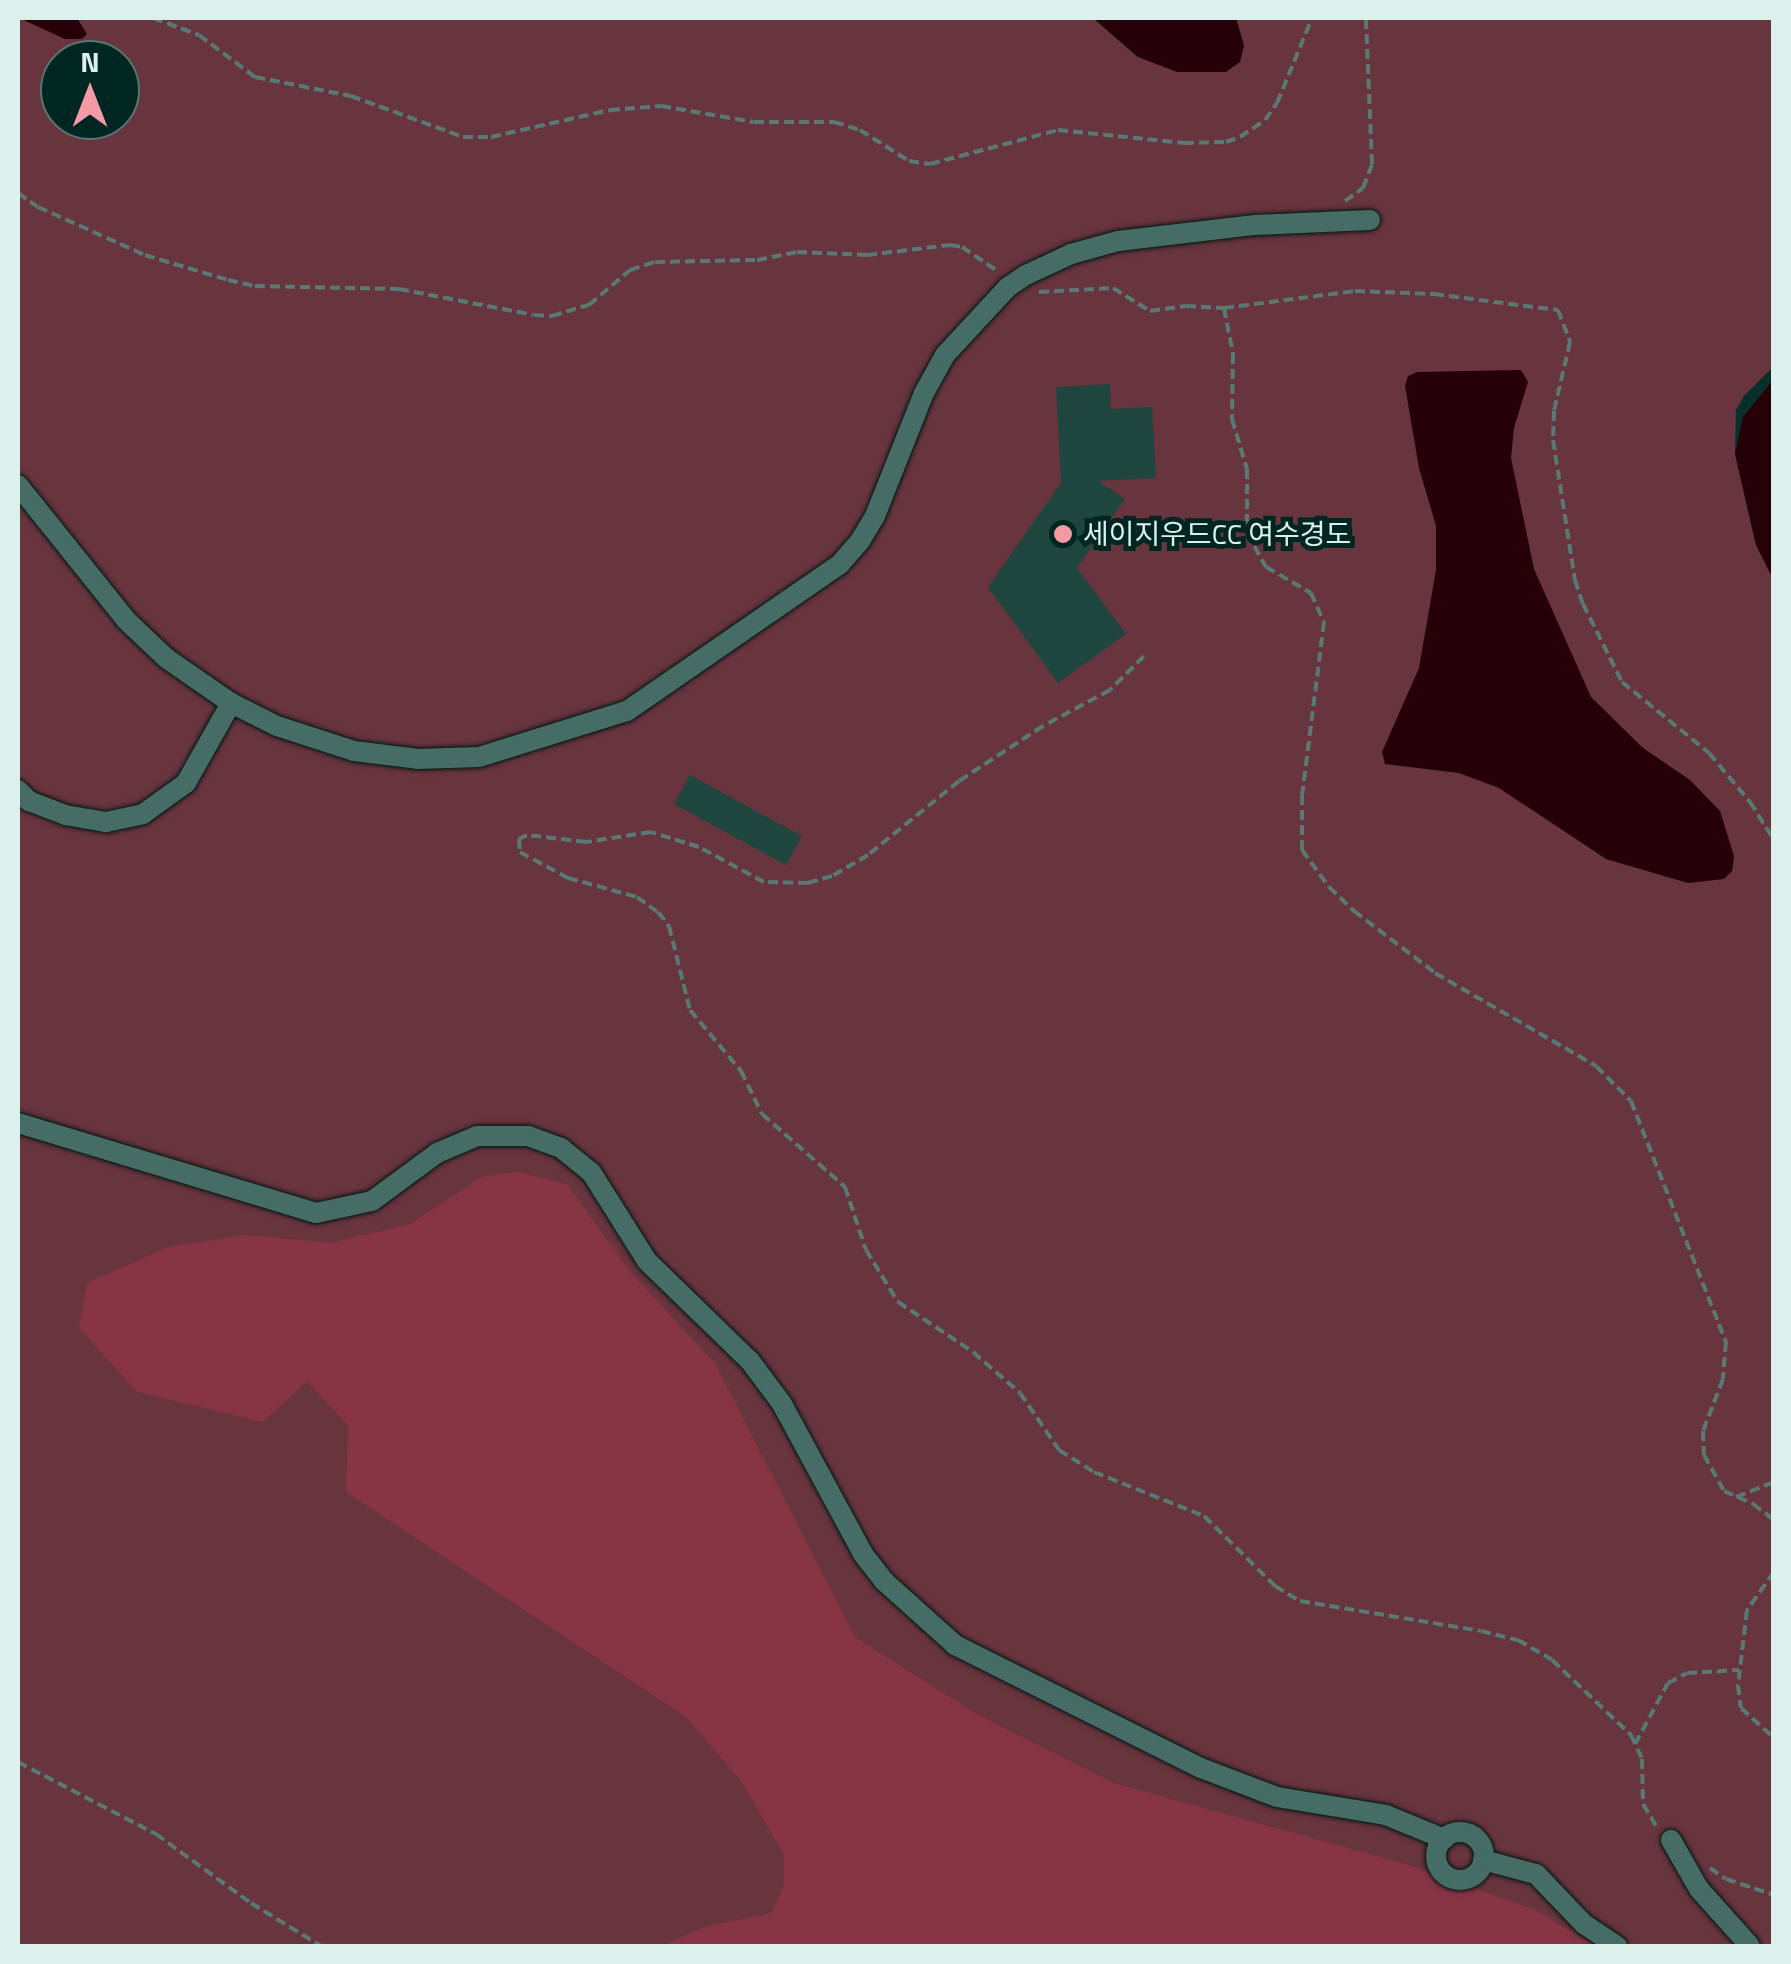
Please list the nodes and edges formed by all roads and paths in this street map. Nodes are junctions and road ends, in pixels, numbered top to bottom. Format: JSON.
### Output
{"nodes":[{"id":1,"x":153,"y":18,"type":"edge"},
{"id":2,"x":1312,"y":18,"type":"edge"},
{"id":3,"x":1366,"y":18,"type":"edge"},
{"id":4,"x":18,"y":193,"type":"edge"},
{"id":5,"x":1338,"y":202,"type":"dead end"},
{"id":6,"x":1370,"y":220,"type":"dead end"},
{"id":7,"x":1008,"y":287,"type":"junction"},
{"id":8,"x":1224,"y":308,"type":"junction"},
{"id":9,"x":18,"y":485,"type":"edge"},
{"id":10,"x":1144,"y":656,"type":"dead end"},
{"id":11,"x":231,"y":704,"type":"junction"},
{"id":12,"x":18,"y":790,"type":"edge"},
{"id":13,"x":1774,"y":840,"type":"edge"},
{"id":14,"x":18,"y":1123,"type":"edge"},
{"id":15,"x":1774,"y":1482,"type":"edge"},
{"id":16,"x":1733,"y":1498,"type":"junction"},
{"id":17,"x":1774,"y":1520,"type":"edge"},
{"id":18,"x":1774,"y":1572,"type":"edge"},
{"id":19,"x":1738,"y":1670,"type":"junction"},
{"id":20,"x":1774,"y":1738,"type":"edge"},
{"id":21,"x":1635,"y":1744,"type":"junction"},
{"id":22,"x":18,"y":1762,"type":"edge"},
{"id":23,"x":1444,"y":1839,"type":"junction"},
{"id":24,"x":1671,"y":1840,"type":"joint"},
{"id":25,"x":1483,"y":1860,"type":"junction"},
{"id":26,"x":1698,"y":1860,"type":"dead end"},
{"id":27,"x":1774,"y":1895,"type":"edge"},
{"id":28,"x":321,"y":1946,"type":"edge"},
{"id":29,"x":1617,"y":1946,"type":"edge"},
{"id":30,"x":1750,"y":1946,"type":"edge"}],
"edges":[{"from":1,"to":2,"type":"path"},
{"from":3,"to":5,"type":"path"},
{"from":4,"to":7,"type":"path"},
{"from":6,"to":7,"type":"street"},
{"from":7,"to":8,"type":"path"},
{"from":7,"to":11,"type":"street"},
{"from":8,"to":13,"type":"path"},
{"from":8,"to":16,"type":"path"},
{"from":9,"to":11,"type":"street"},
{"from":10,"to":21,"type":"path"},
{"from":11,"to":12,"type":"street"},
{"from":14,"to":23,"type":"street"},
{"from":15,"to":16,"type":"path"},
{"from":16,"to":17,"type":"path"},
{"from":18,"to":19,"type":"path"},
{"from":19,"to":20,"type":"path"},
{"from":19,"to":21,"type":"path"},
{"from":21,"to":24,"type":"path"},
{"from":22,"to":28,"type":"path"},
{"from":23,"to":25,"type":"street"},
{"from":23,"to":25,"type":"street"},
{"from":24,"to":30,"type":"street"},
{"from":25,"to":29,"type":"street"},
{"from":26,"to":27,"type":"path"}]}
